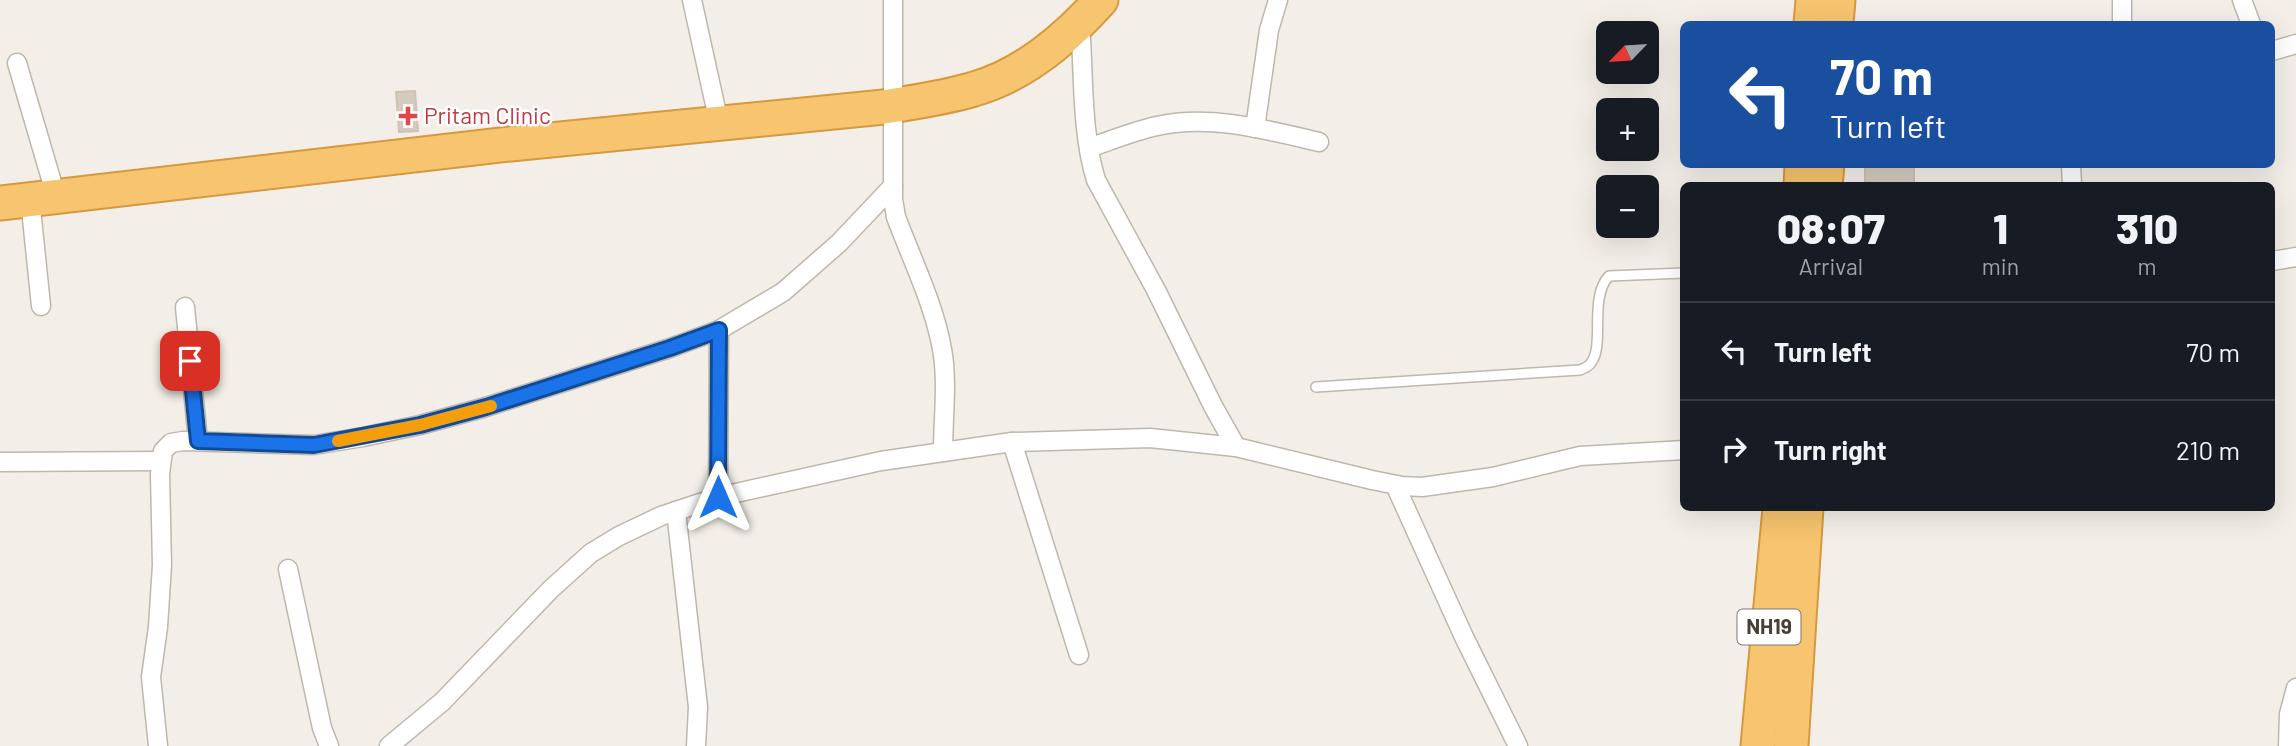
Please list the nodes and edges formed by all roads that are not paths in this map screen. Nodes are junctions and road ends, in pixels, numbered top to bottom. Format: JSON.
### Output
{"nodes":[{"id":1,"x":692,"y":0,"type":"edge"},
{"id":2,"x":893,"y":0,"type":"edge"},
{"id":3,"x":1278,"y":0,"type":"edge"},
{"id":4,"x":1813,"y":0,"type":"edge"},
{"id":5,"x":1838,"y":0,"type":"edge"},
{"id":6,"x":2122,"y":0,"type":"edge"},
{"id":7,"x":2242,"y":0,"type":"edge"},
{"id":8,"x":1091,"y":12,"type":"edge"},
{"id":9,"x":1811,"y":21,"type":"edge"},
{"id":10,"x":1836,"y":21,"type":"edge"},
{"id":11,"x":2122,"y":21,"type":"edge"},
{"id":12,"x":2250,"y":21,"type":"edge"},
{"id":13,"x":2296,"y":44,"type":"edge"},
{"id":14,"x":2275,"y":50,"type":"edge"},
{"id":15,"x":17,"y":63,"type":"dead end"},
{"id":16,"x":892,"y":106,"type":"junction"},
{"id":17,"x":719,"y":124,"type":"junction"},
{"id":18,"x":1255,"y":128,"type":"junction"},
{"id":19,"x":1320,"y":142,"type":"dead end"},
{"id":20,"x":1089,"y":148,"type":"junction"},
{"id":21,"x":893,"y":186,"type":"junction"},
{"id":22,"x":29,"y":200,"type":"edge"},
{"id":23,"x":2296,"y":257,"type":"edge"},
{"id":24,"x":2275,"y":260,"type":"edge"},
{"id":25,"x":1680,"y":273,"type":"edge"},
{"id":26,"x":41,"y":306,"type":"dead end"},
{"id":27,"x":185,"y":307,"type":"dead end"},
{"id":28,"x":719,"y":330,"type":"junction"},
{"id":29,"x":1316,"y":387,"type":"dead end"},
{"id":30,"x":198,"y":441,"type":"junction"},
{"id":31,"x":1012,"y":442,"type":"junction"},
{"id":32,"x":1236,"y":447,"type":"junction"},
{"id":33,"x":1680,"y":450,"type":"edge"},
{"id":34,"x":943,"y":452,"type":"junction"},
{"id":35,"x":161,"y":461,"type":"junction"},
{"id":36,"x":1,"y":462,"type":"edge"},
{"id":37,"x":1395,"y":485,"type":"junction"},
{"id":38,"x":718,"y":497,"type":"junction"},
{"id":39,"x":676,"y":511,"type":"junction"},
{"id":40,"x":1780,"y":511,"type":"edge"},
{"id":41,"x":1806,"y":511,"type":"edge"},
{"id":42,"x":288,"y":569,"type":"dead end"},
{"id":43,"x":1079,"y":655,"type":"dead end"},
{"id":44,"x":2296,"y":688,"type":"edge"},
{"id":45,"x":158,"y":746,"type":"edge"},
{"id":46,"x":329,"y":746,"type":"edge"},
{"id":47,"x":389,"y":746,"type":"edge"},
{"id":48,"x":696,"y":746,"type":"edge"},
{"id":49,"x":1518,"y":746,"type":"edge"},
{"id":50,"x":1758,"y":746,"type":"edge"},
{"id":51,"x":1791,"y":746,"type":"edge"},
{"id":52,"x":2288,"y":746,"type":"edge"}],
"edges":[{"from":1,"to":17,"type":"street"},
{"from":2,"to":16,"type":"street"},
{"from":3,"to":18,"type":"street"},
{"from":4,"to":9,"type":"highway"},
{"from":5,"to":10,"type":"highway"},
{"from":6,"to":11,"type":"street"},
{"from":7,"to":12,"type":"street"},
{"from":8,"to":16,"type":"highway"},
{"from":8,"to":20,"type":"street"},
{"from":13,"to":14,"type":"street"},
{"from":15,"to":22,"type":"street"},
{"from":16,"to":17,"type":"highway"},
{"from":16,"to":21,"type":"street"},
{"from":17,"to":22,"type":"highway"},
{"from":18,"to":19,"type":"street"},
{"from":18,"to":20,"type":"street"},
{"from":20,"to":32,"type":"street"},
{"from":21,"to":28,"type":"street"},
{"from":21,"to":34,"type":"street"},
{"from":22,"to":26,"type":"street"},
{"from":23,"to":24,"type":"street"},
{"from":25,"to":29,"type":"lane"},
{"from":27,"to":30,"type":"street"},
{"from":28,"to":30,"type":"street"},
{"from":28,"to":38,"type":"street"},
{"from":30,"to":35,"type":"street"},
{"from":31,"to":32,"type":"street"},
{"from":31,"to":34,"type":"street"},
{"from":31,"to":43,"type":"street"},
{"from":32,"to":37,"type":"street"},
{"from":33,"to":37,"type":"street"},
{"from":34,"to":38,"type":"street"},
{"from":35,"to":36,"type":"street"},
{"from":35,"to":45,"type":"street"},
{"from":37,"to":49,"type":"street"},
{"from":38,"to":39,"type":"street"},
{"from":39,"to":47,"type":"street"},
{"from":39,"to":48,"type":"street"},
{"from":40,"to":50,"type":"highway","number":"NH19"},
{"from":41,"to":51,"type":"highway","number":"NH19"},
{"from":42,"to":46,"type":"street"},
{"from":44,"to":52,"type":"street"}]}
